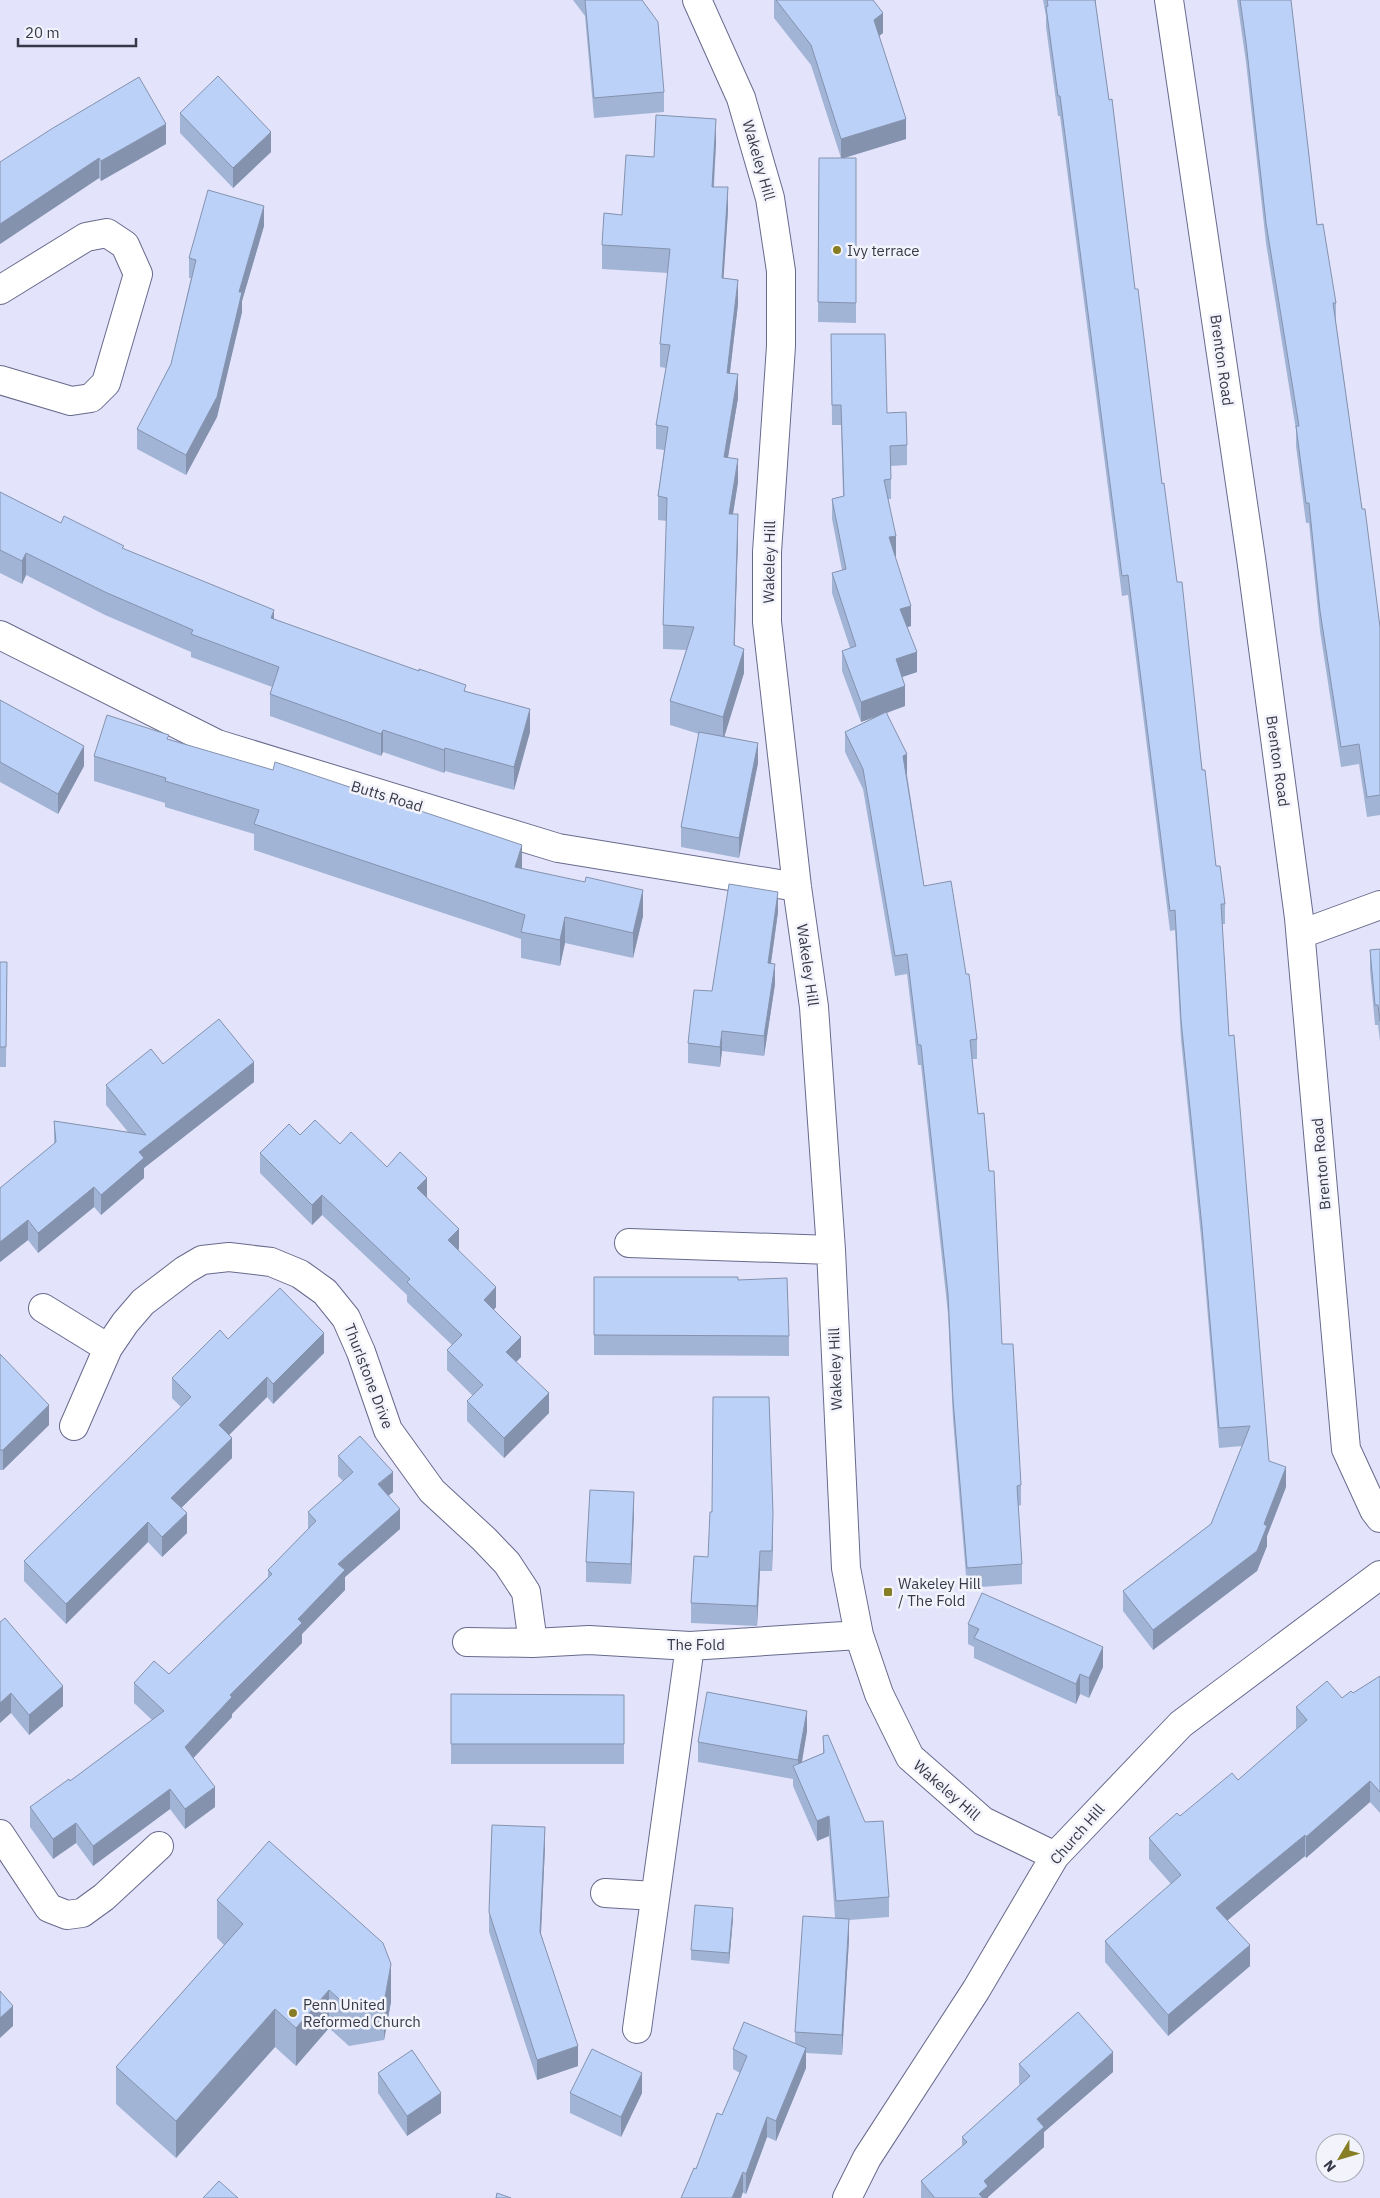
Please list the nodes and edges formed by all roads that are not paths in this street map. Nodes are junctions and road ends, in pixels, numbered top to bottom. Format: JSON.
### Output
{"nodes":[{"id":1,"x":697,"y":0,"type":"edge"},
{"id":2,"x":1169,"y":0,"type":"edge"},
{"id":3,"x":0,"y":290,"type":"edge"},
{"id":4,"x":0,"y":380,"type":"edge"},
{"id":5,"x":0,"y":635,"type":"edge"},
{"id":6,"x":796,"y":887,"type":"junction"},
{"id":7,"x":1380,"y":904,"type":"edge"},
{"id":8,"x":1301,"y":934,"type":"junction"},
{"id":9,"x":629,"y":1243,"type":"dead end"},
{"id":10,"x":831,"y":1250,"type":"junction"},
{"id":11,"x":43,"y":1308,"type":"dead end"},
{"id":12,"x":108,"y":1348,"type":"junction"},
{"id":13,"x":74,"y":1426,"type":"dead end"},
{"id":14,"x":1380,"y":1518,"type":"edge"},
{"id":15,"x":1380,"y":1575,"type":"edge"},
{"id":16,"x":860,"y":1635,"type":"junction"},
{"id":17,"x":467,"y":1642,"type":"dead end"},
{"id":18,"x":533,"y":1643,"type":"junction"},
{"id":19,"x":690,"y":1646,"type":"junction"},
{"id":20,"x":0,"y":1834,"type":"edge"},
{"id":21,"x":159,"y":1846,"type":"dead end"},
{"id":22,"x":1055,"y":1856,"type":"junction"},
{"id":23,"x":605,"y":1893,"type":"dead end"},
{"id":24,"x":655,"y":1896,"type":"junction"},
{"id":25,"x":637,"y":2029,"type":"dead end"},
{"id":26,"x":848,"y":2198,"type":"edge"}],
"edges":[{"from":1,"to":6,"type":"street","name":"Wakeley Hill"},
{"from":2,"to":8,"type":"street","name":"Brenton Road"},
{"from":3,"to":4,"type":"street"},
{"from":5,"to":6,"type":"street","name":"Butts Road"},
{"from":6,"to":10,"type":"street","name":"Wakeley Hill"},
{"from":7,"to":8,"type":"street"},
{"from":8,"to":14,"type":"street","name":"Brenton Road"},
{"from":9,"to":10,"type":"street"},
{"from":10,"to":16,"type":"street","name":"Wakeley Hill"},
{"from":11,"to":12,"type":"street"},
{"from":12,"to":13,"type":"street","name":"Thurlstone Drive"},
{"from":12,"to":18,"type":"street","name":"Thurlstone Drive"},
{"from":15,"to":22,"type":"street","name":"Church Hill"},
{"from":16,"to":19,"type":"street","name":"The Fold"},
{"from":16,"to":22,"type":"street","name":"Wakeley Hill"},
{"from":17,"to":18,"type":"street"},
{"from":18,"to":19,"type":"street","name":"The Fold"},
{"from":19,"to":24,"type":"street"},
{"from":20,"to":21,"type":"street"},
{"from":22,"to":26,"type":"street","name":"Church Hill"},
{"from":23,"to":24,"type":"street"},
{"from":24,"to":25,"type":"street"}]}
